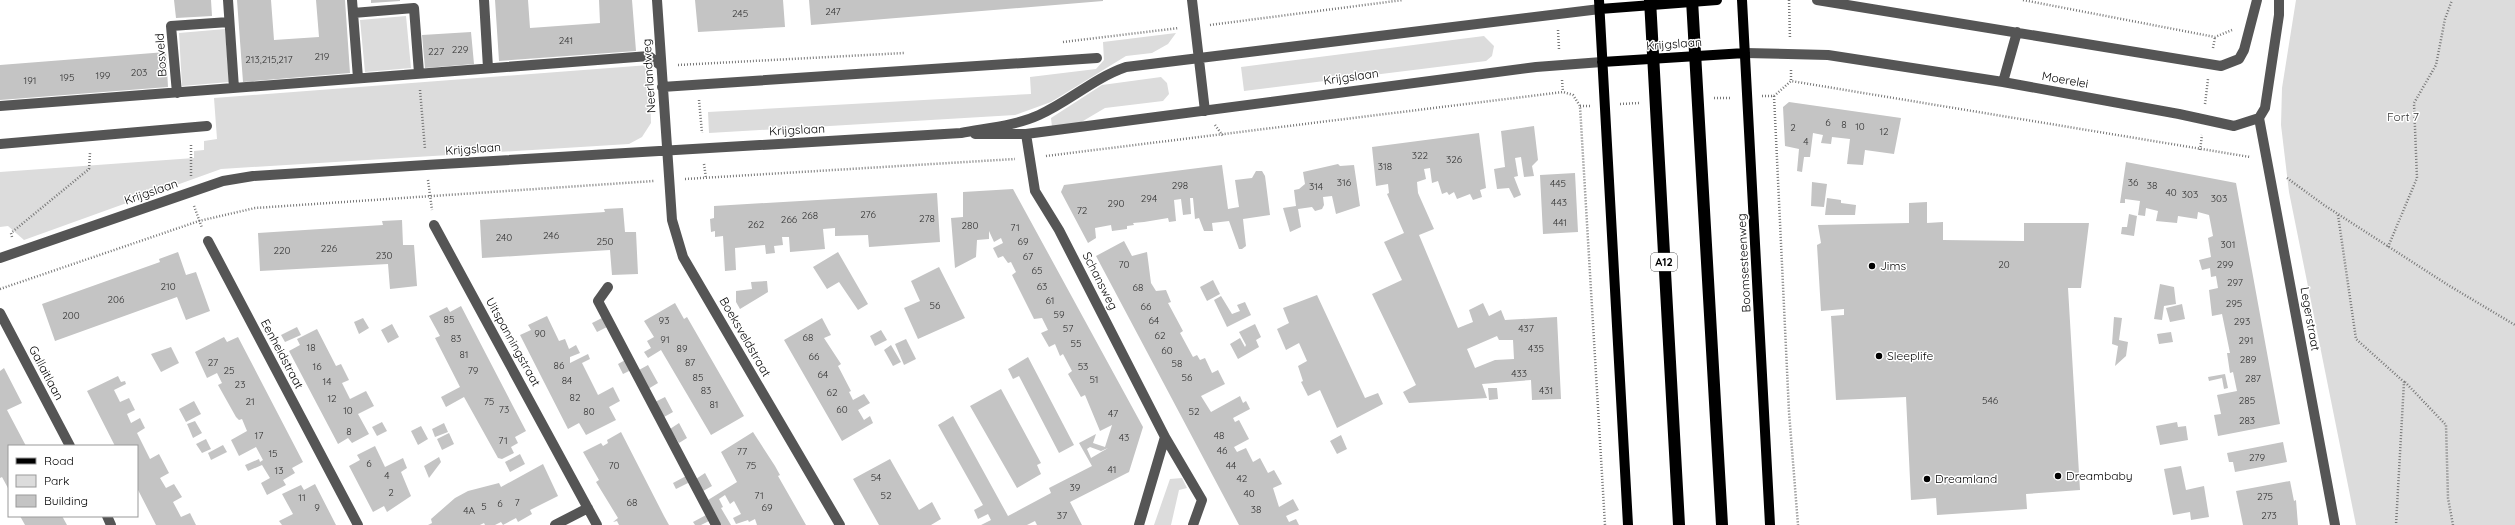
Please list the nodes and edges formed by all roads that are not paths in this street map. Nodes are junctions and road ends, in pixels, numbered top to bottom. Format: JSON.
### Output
{"nodes":[{"id":1,"x":228,"y":0,"type":"edge"},
{"id":2,"x":352,"y":0,"type":"edge"},
{"id":3,"x":484,"y":0,"type":"edge"},
{"id":4,"x":657,"y":0,"type":"edge"},
{"id":5,"x":1192,"y":0,"type":"edge"},
{"id":6,"x":1650,"y":0,"type":"edge"},
{"id":7,"x":1692,"y":0,"type":"edge"},
{"id":8,"x":1717,"y":0,"type":"edge"},
{"id":9,"x":1742,"y":0,"type":"edge"},
{"id":10,"x":1817,"y":0,"type":"edge"},
{"id":11,"x":2257,"y":0,"type":"edge"},
{"id":12,"x":2279,"y":0,"type":"edge"},
{"id":13,"x":1600,"y":5,"type":"edge"},
{"id":14,"x":353,"y":13,"type":"junction"},
{"id":15,"x":229,"y":22,"type":"junction"},
{"id":16,"x":2017,"y":32,"type":"junction"},
{"id":17,"x":1744,"y":53,"type":"junction"},
{"id":18,"x":1199,"y":57,"type":"junction"},
{"id":19,"x":1097,"y":58,"type":"dead end"},
{"id":20,"x":1602,"y":62,"type":"junction"},
{"id":21,"x":661,"y":66,"type":"junction"},
{"id":22,"x":488,"y":68,"type":"junction"},
{"id":23,"x":419,"y":73,"type":"junction"},
{"id":24,"x":358,"y":78,"type":"junction"},
{"id":25,"x":2002,"y":82,"type":"junction"},
{"id":26,"x":662,"y":87,"type":"junction"},
{"id":27,"x":234,"y":88,"type":"junction"},
{"id":28,"x":176,"y":93,"type":"junction"},
{"id":29,"x":0,"y":106,"type":"edge"},
{"id":30,"x":1206,"y":111,"type":"junction"},
{"id":31,"x":2259,"y":118,"type":"junction"},
{"id":32,"x":207,"y":126,"type":"dead end"},
{"id":33,"x":961,"y":133,"type":"junction"},
{"id":34,"x":1026,"y":134,"type":"junction"},
{"id":35,"x":0,"y":144,"type":"edge"},
{"id":36,"x":667,"y":150,"type":"junction"},
{"id":37,"x":434,"y":225,"type":"road end"},
{"id":38,"x":208,"y":241,"type":"road end"},
{"id":39,"x":0,"y":258,"type":"edge"},
{"id":40,"x":608,"y":287,"type":"dead end"},
{"id":41,"x":0,"y":313,"type":"edge"},
{"id":42,"x":1165,"y":437,"type":"junction"},
{"id":43,"x":69,"y":445,"type":"edge"},
{"id":44,"x":588,"y":508,"type":"junction"},
{"id":45,"x":358,"y":525,"type":"edge"},
{"id":46,"x":555,"y":525,"type":"edge"},
{"id":47,"x":597,"y":525,"type":"edge"},
{"id":48,"x":716,"y":525,"type":"edge"},
{"id":49,"x":840,"y":525,"type":"edge"},
{"id":50,"x":1139,"y":525,"type":"edge"},
{"id":51,"x":1194,"y":525,"type":"edge"},
{"id":52,"x":1628,"y":525,"type":"edge"},
{"id":53,"x":1679,"y":525,"type":"edge"},
{"id":54,"x":1722,"y":525,"type":"edge"},
{"id":55,"x":1770,"y":525,"type":"edge"},
{"id":56,"x":2335,"y":525,"type":"edge"}],
"edges":[{"from":1,"to":15,"type":"street"},
{"from":2,"to":14,"type":"street"},
{"from":3,"to":22,"type":"street"},
{"from":4,"to":21,"type":"street","name":"Neerlandweg"},
{"from":5,"to":18,"type":"street"},
{"from":6,"to":53,"type":"highway","number":"A12"},
{"from":7,"to":54,"type":"highway"},
{"from":8,"to":13,"type":"main road","name":"Krijgslaan"},
{"from":9,"to":17,"type":"main road","name":"Boomsesteenweg"},
{"from":10,"to":16,"type":"street"},
{"from":11,"to":16,"type":"street"},
{"from":12,"to":31,"type":"street"},
{"from":13,"to":18,"type":"street","name":"Krijgslaan"},
{"from":13,"to":20,"type":"main road"},
{"from":14,"to":23,"type":"street"},
{"from":14,"to":24,"type":"street"},
{"from":15,"to":27,"type":"street"},
{"from":15,"to":28,"type":"street","name":"Bosveld"},
{"from":16,"to":25,"type":"street"},
{"from":17,"to":20,"type":"main road","name":"Krijgslaan"},
{"from":17,"to":25,"type":"street","name":"Moerelei"},
{"from":17,"to":55,"type":"main road","name":"Boomsesteenweg"},
{"from":18,"to":30,"type":"street"},
{"from":18,"to":33,"type":"street","name":"Krijgslaan"},
{"from":19,"to":26,"type":"street"},
{"from":20,"to":30,"type":"street","name":"Krijgslaan"},
{"from":20,"to":52,"type":"main road"},
{"from":21,"to":22,"type":"street"},
{"from":21,"to":26,"type":"street","name":"Neerlandweg"},
{"from":22,"to":23,"type":"street"},
{"from":23,"to":24,"type":"street"},
{"from":24,"to":27,"type":"street"},
{"from":25,"to":31,"type":"street","name":"Moerelei"},
{"from":26,"to":36,"type":"street","name":"Neerlandweg"},
{"from":27,"to":28,"type":"street"},
{"from":28,"to":29,"type":"street"},
{"from":30,"to":34,"type":"street","name":"Krijgslaan"},
{"from":31,"to":56,"type":"street","name":"Legerstraat"},
{"from":32,"to":35,"type":"street"},
{"from":33,"to":34,"type":"street","name":"Krijgslaan"},
{"from":33,"to":36,"type":"street","name":"Krijgslaan"},
{"from":34,"to":42,"type":"street","name":"Schansweg"},
{"from":36,"to":39,"type":"street","name":"Krijgslaan"},
{"from":36,"to":49,"type":"street","name":"Boeksveldstraat"},
{"from":37,"to":44,"type":"street","name":"Uitspanningstraat"},
{"from":38,"to":45,"type":"street","name":"Eenheidstraat"},
{"from":40,"to":48,"type":"street"},
{"from":41,"to":43,"type":"street","name":"Gallaitlaan"},
{"from":42,"to":50,"type":"street"},
{"from":42,"to":51,"type":"street","name":"Schansweg"},
{"from":44,"to":46,"type":"street"},
{"from":44,"to":47,"type":"street","name":"Uitspanningstraat"}]}
